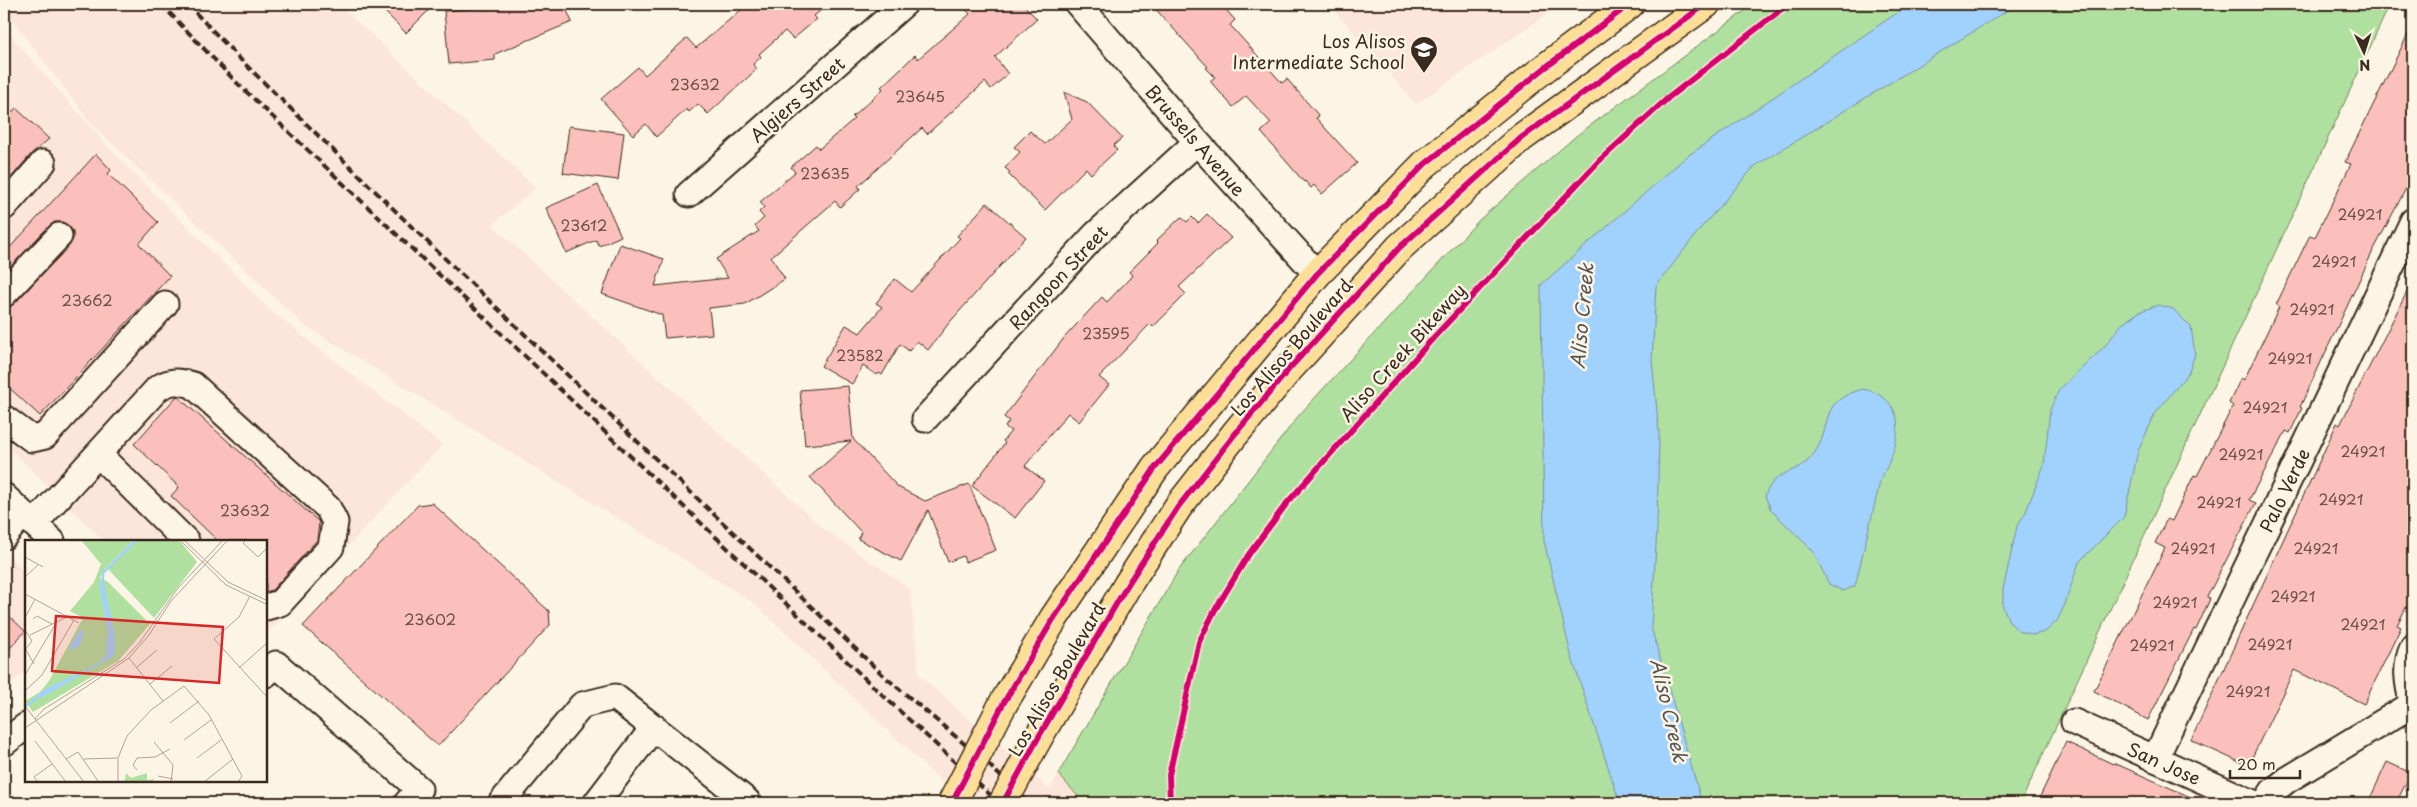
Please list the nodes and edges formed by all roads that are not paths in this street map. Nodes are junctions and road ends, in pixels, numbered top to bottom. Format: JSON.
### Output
{"nodes":[{"id":1,"x":904,"y":4,"type":"edge"},
{"id":2,"x":1078,"y":4,"type":"edge"},
{"id":3,"x":1630,"y":4,"type":"edge"},
{"id":4,"x":1706,"y":4,"type":"edge"},
{"id":5,"x":1197,"y":142,"type":"junction"},
{"id":6,"x":43,"y":163,"type":"dead end"},
{"id":7,"x":689,"y":194,"type":"dead end"},
{"id":8,"x":4,"y":207,"type":"edge"},
{"id":9,"x":2413,"y":221,"type":"edge"},
{"id":10,"x":60,"y":236,"type":"dead end"},
{"id":11,"x":1317,"y":274,"type":"junction"},
{"id":12,"x":4,"y":294,"type":"edge"},
{"id":13,"x":165,"y":304,"type":"dead end"},
{"id":14,"x":4,"y":418,"type":"edge"},
{"id":15,"x":926,"y":419,"type":"dead end"},
{"id":16,"x":99,"y":455,"type":"junction"},
{"id":17,"x":4,"y":496,"type":"edge"},
{"id":18,"x":28,"y":519,"type":"junction"},
{"id":19,"x":4,"y":536,"type":"edge"},
{"id":20,"x":51,"y":540,"type":"edge"},
{"id":21,"x":185,"y":540,"type":"edge"},
{"id":22,"x":268,"y":605,"type":"edge"},
{"id":23,"x":2413,"y":647,"type":"edge"},
{"id":24,"x":268,"y":672,"type":"edge"},
{"id":25,"x":2413,"y":704,"type":"edge"},
{"id":26,"x":2074,"y":722,"type":"dead end"},
{"id":27,"x":25,"y":727,"type":"edge"},
{"id":28,"x":654,"y":727,"type":"junction"},
{"id":29,"x":4,"y":743,"type":"edge"},
{"id":30,"x":2155,"y":759,"type":"junction"},
{"id":31,"x":407,"y":803,"type":"edge"},
{"id":32,"x":501,"y":803,"type":"edge"},
{"id":33,"x":596,"y":803,"type":"edge"},
{"id":34,"x":746,"y":803,"type":"edge"},
{"id":35,"x":952,"y":803,"type":"edge"},
{"id":36,"x":1003,"y":803,"type":"edge"},
{"id":37,"x":2254,"y":803,"type":"edge"},
{"id":38,"x":2265,"y":803,"type":"edge"}],
"edges":[{"from":1,"to":7,"type":"street","name":"Algiers Street"},
{"from":2,"to":5,"type":"street","name":"Brussels Avenue"},
{"from":3,"to":11,"type":"main road","name":"Los Alisos Boulevard"},
{"from":4,"to":36,"type":"main road","name":"Los Alisos Boulevard","bridge":true},
{"from":5,"to":11,"type":"street","name":"Brussels Avenue"},
{"from":5,"to":15,"type":"street","name":"Rangoon Street"},
{"from":6,"to":8,"type":"street"},
{"from":9,"to":30,"type":"street","name":"Palo Verde"},
{"from":10,"to":12,"type":"street"},
{"from":11,"to":35,"type":"main road","name":"Los Alisos Boulevard","bridge":true},
{"from":13,"to":14,"type":"street"},
{"from":16,"to":18,"type":"street"},
{"from":16,"to":21,"type":"street"},
{"from":16,"to":22,"type":"street"},
{"from":17,"to":18,"type":"street"},
{"from":18,"to":19,"type":"street"},
{"from":18,"to":20,"type":"street"},
{"from":23,"to":25,"type":"street"},
{"from":24,"to":31,"type":"street"},
{"from":25,"to":38,"type":"street"},
{"from":26,"to":30,"type":"street","name":"San Jose"},
{"from":27,"to":29,"type":"street"},
{"from":28,"to":32,"type":"street"},
{"from":28,"to":33,"type":"street"},
{"from":28,"to":34,"type":"street"},
{"from":30,"to":37,"type":"street","name":"San Jose"}]}
